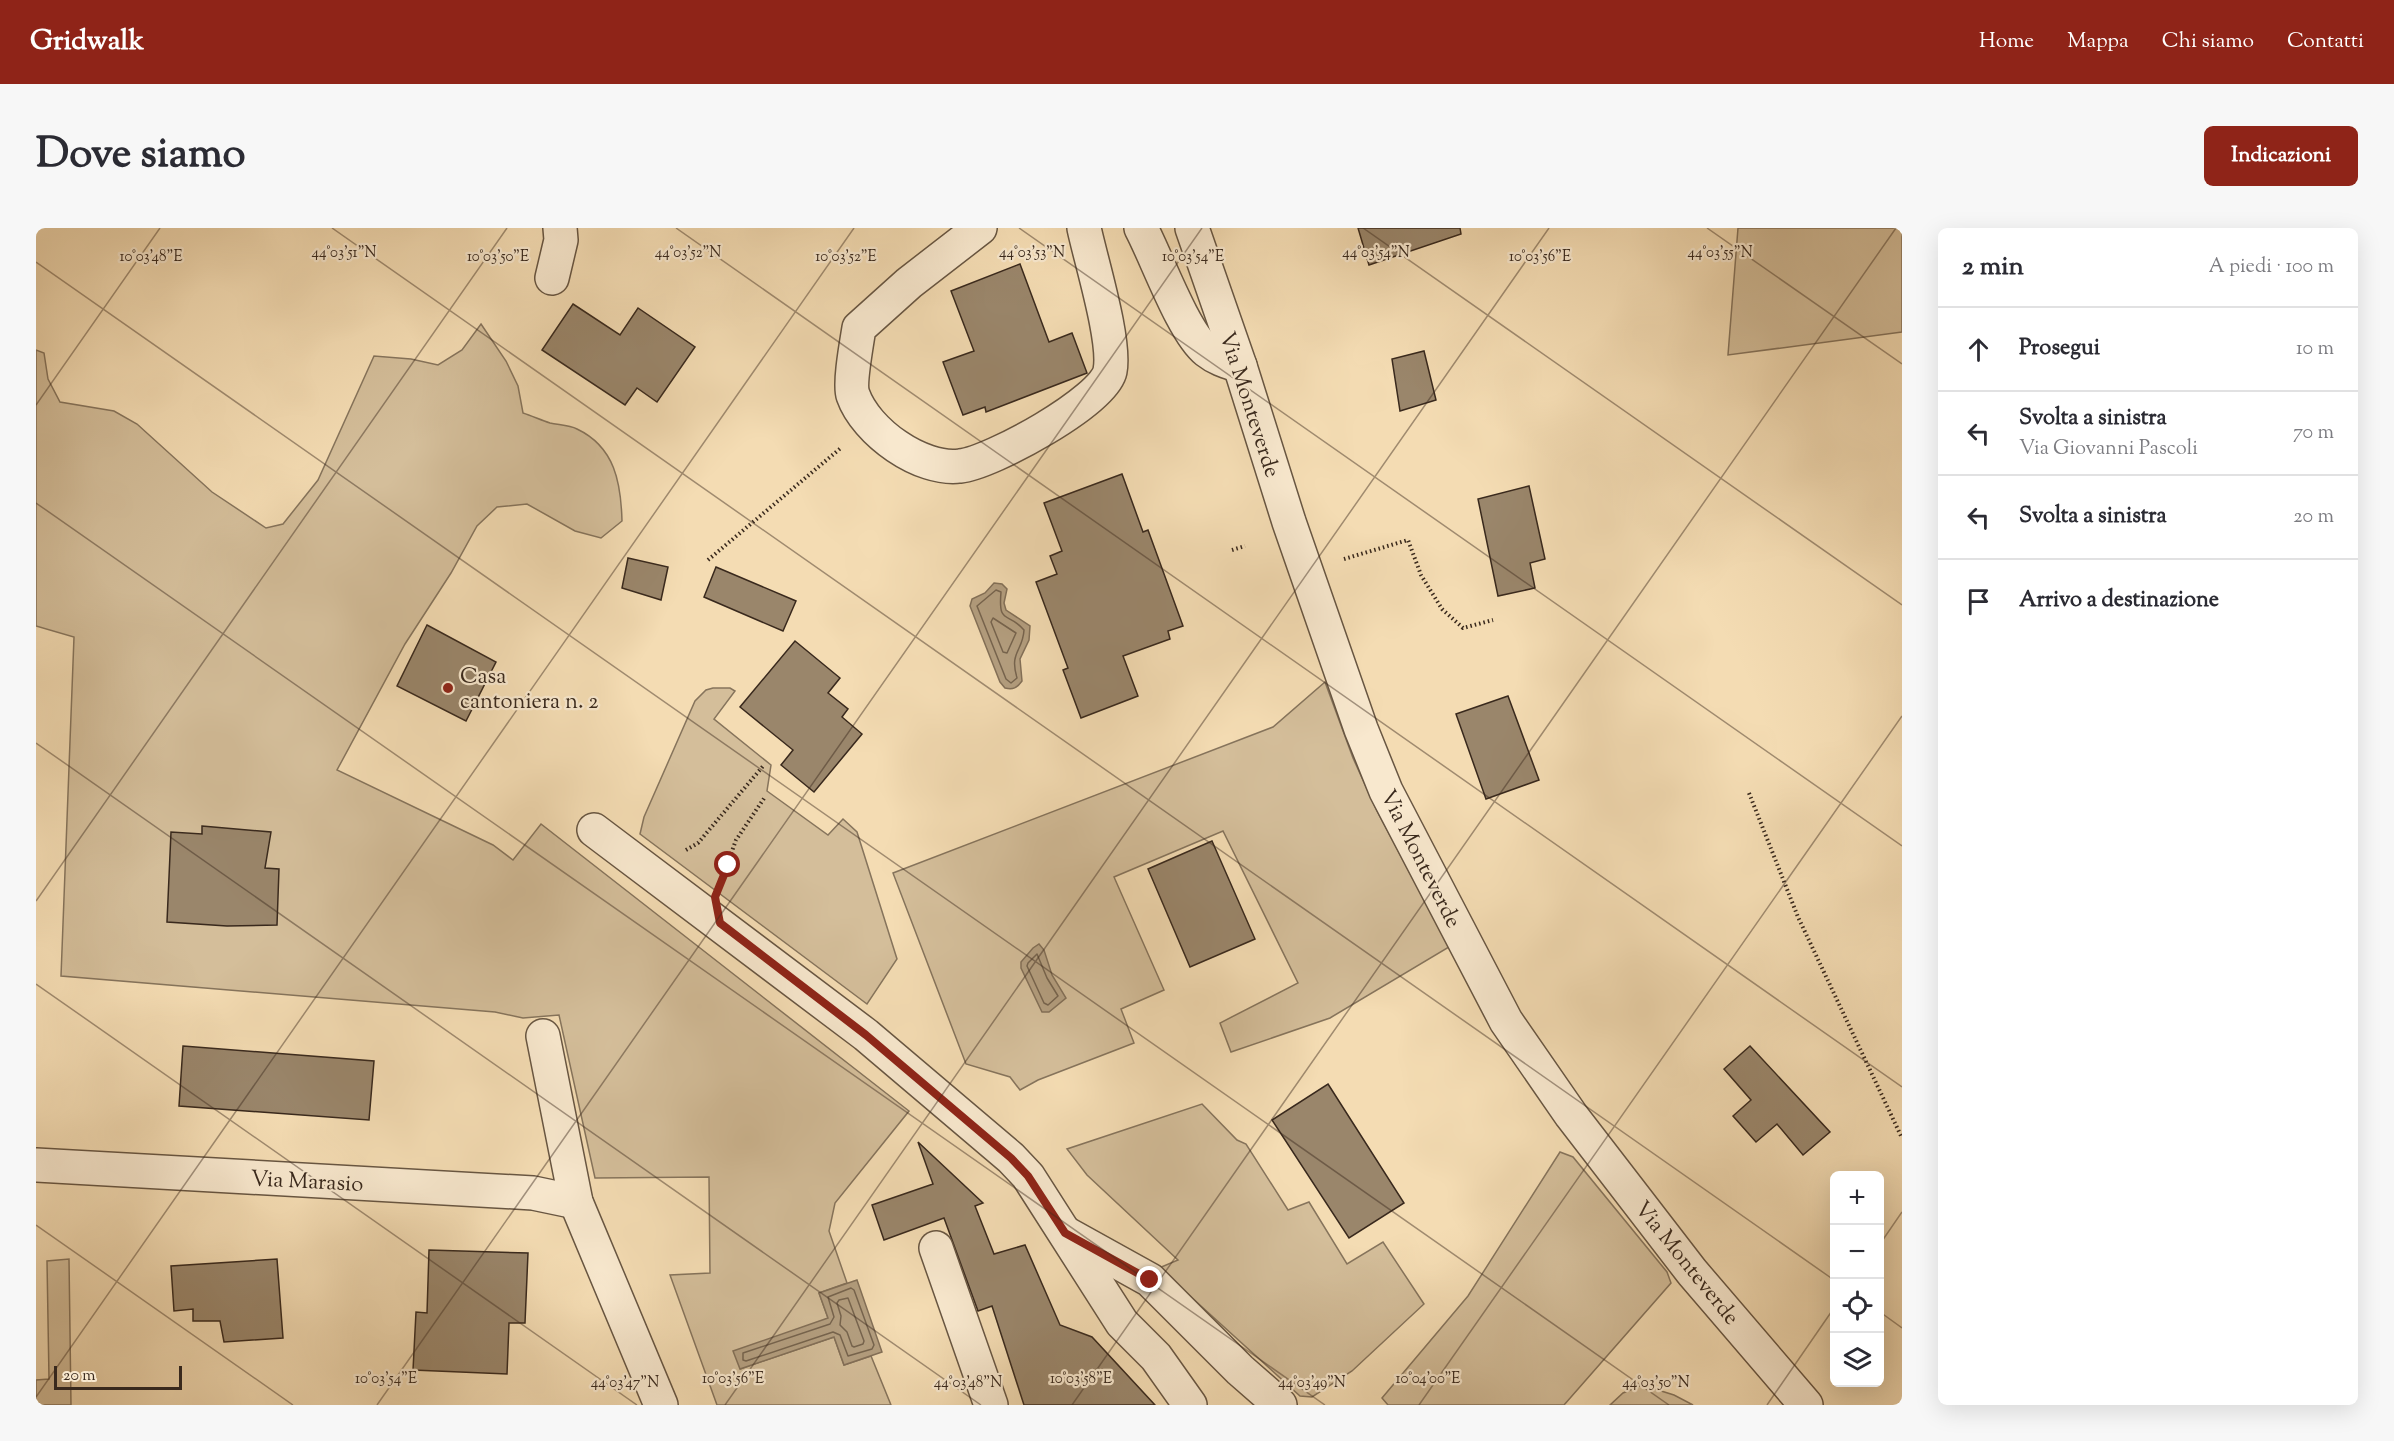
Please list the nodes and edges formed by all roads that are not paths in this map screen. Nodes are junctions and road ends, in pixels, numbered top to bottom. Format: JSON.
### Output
{"nodes":[{"id":1,"x":560,"y":228,"type":"edge"},
{"id":2,"x":980,"y":228,"type":"edge"},
{"id":3,"x":1084,"y":228,"type":"edge"},
{"id":4,"x":1141,"y":228,"type":"edge"},
{"id":5,"x":1192,"y":228,"type":"edge"},
{"id":6,"x":552,"y":278,"type":"dead end"},
{"id":7,"x":1240,"y":366,"type":"junction"},
{"id":8,"x":594,"y":830,"type":"dead end"},
{"id":9,"x":543,"y":1036,"type":"dead end"},
{"id":10,"x":36,"y":1165,"type":"edge"},
{"id":11,"x":576,"y":1202,"type":"junction"},
{"id":12,"x":1065,"y":1233,"type":"junction"},
{"id":13,"x":936,"y":1248,"type":"dead end"},
{"id":14,"x":661,"y":1405,"type":"edge"},
{"id":15,"x":991,"y":1405,"type":"edge"},
{"id":16,"x":1190,"y":1405,"type":"edge"},
{"id":17,"x":1280,"y":1405,"type":"edge"},
{"id":18,"x":1806,"y":1405,"type":"edge"}],
"edges":[{"from":1,"to":6,"type":"street"},
{"from":2,"to":3,"type":"street"},
{"from":4,"to":7,"type":"street"},
{"from":5,"to":7,"type":"street","name":"Via Monteverde"},
{"from":7,"to":18,"type":"street","name":"Via Monteverde"},
{"from":8,"to":12,"type":"street"},
{"from":9,"to":11,"type":"street"},
{"from":10,"to":11,"type":"street","name":"Via Marasio"},
{"from":11,"to":14,"type":"street"},
{"from":12,"to":16,"type":"street"},
{"from":12,"to":17,"type":"street"},
{"from":13,"to":15,"type":"street"}]}
